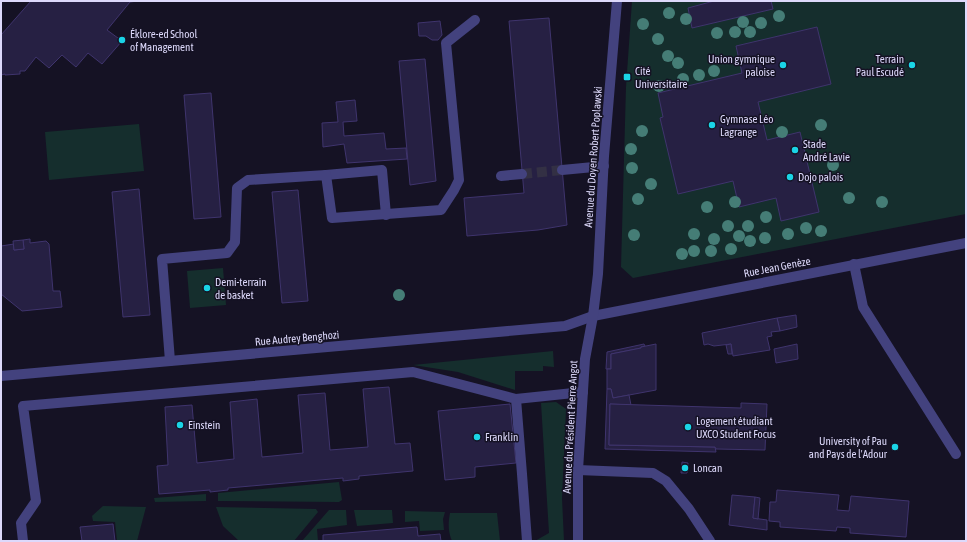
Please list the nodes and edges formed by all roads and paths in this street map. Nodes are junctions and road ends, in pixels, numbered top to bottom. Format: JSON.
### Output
{"nodes":[{"id":1,"x":617,"y":1,"type":"edge"},
{"id":2,"x":475,"y":20,"type":"dead end"},
{"id":3,"x":604,"y":166,"type":"junction"},
{"id":4,"x":562,"y":170,"type":"tunnel mouth"},
{"id":5,"x":326,"y":174,"type":"junction"},
{"id":6,"x":522,"y":174,"type":"tunnel mouth"},
{"id":7,"x":501,"y":176,"type":"dead end"},
{"id":8,"x":386,"y":215,"type":"junction"},
{"id":9,"x":966,"y":242,"type":"edge"},
{"id":10,"x":854,"y":264,"type":"junction"},
{"id":11,"x":593,"y":316,"type":"junction"},
{"id":12,"x":170,"y":361,"type":"junction"},
{"id":13,"x":1,"y":376,"type":"edge"},
{"id":14,"x":583,"y":392,"type":"junction"},
{"id":15,"x":516,"y":399,"type":"junction"},
{"id":16,"x":956,"y":454,"type":"dead end"},
{"id":17,"x":578,"y":470,"type":"junction"},
{"id":18,"x":23,"y":541,"type":"edge"},
{"id":19,"x":527,"y":541,"type":"edge"},
{"id":20,"x":578,"y":541,"type":"edge"},
{"id":21,"x":710,"y":541,"type":"edge"}],
"edges":[{"from":1,"to":3,"type":"street","name":"Avenue du Doyen Robert Poplawski"},
{"from":2,"to":8,"type":"street"},
{"from":3,"to":4,"type":"street"},
{"from":3,"to":11,"type":"street","name":"Avenue du Doyen Robert Poplawski"},
{"from":5,"to":8,"type":"street"},
{"from":5,"to":8,"type":"street"},
{"from":5,"to":12,"type":"street"},
{"from":6,"to":7,"type":"street"},
{"from":9,"to":10,"type":"street","name":"Rue Jean Genèze"},
{"from":10,"to":11,"type":"street","name":"Rue Jean Genèze"},
{"from":10,"to":16,"type":"street"},
{"from":11,"to":12,"type":"street","name":"Rue Audrey Benghozi"},
{"from":11,"to":14,"type":"street","name":"Avenue du Président Pierre Angot"},
{"from":12,"to":13,"type":"street","name":"Rue Audrey Benghozi"},
{"from":14,"to":15,"type":"street"},
{"from":14,"to":17,"type":"street","name":"Avenue du Président Pierre Angot"},
{"from":15,"to":18,"type":"street"},
{"from":15,"to":19,"type":"street"},
{"from":17,"to":20,"type":"street","name":"Avenue du Président Pierre Angot"},
{"from":17,"to":21,"type":"street"}]}
